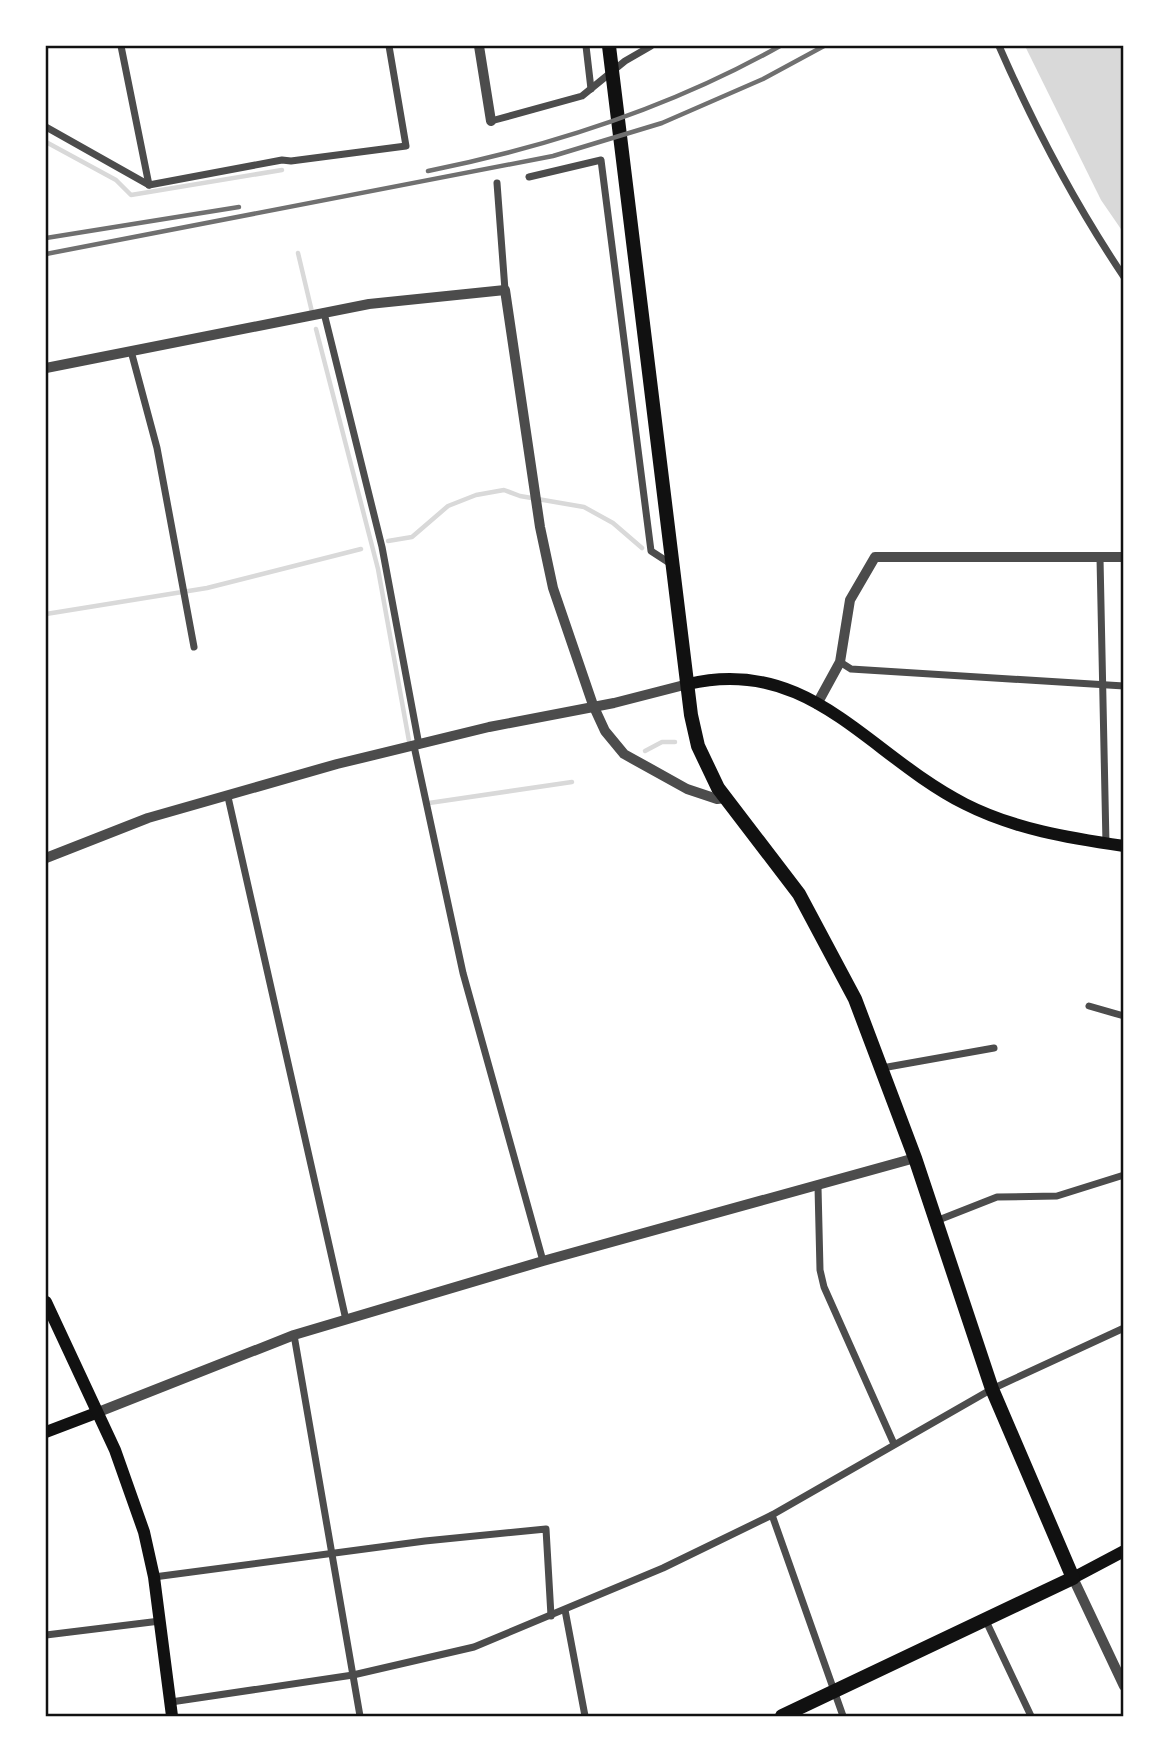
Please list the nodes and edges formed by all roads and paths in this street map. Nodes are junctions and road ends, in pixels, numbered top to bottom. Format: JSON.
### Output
{"nodes":[{"id":1,"x":121,"y":46,"type":"edge"},
{"id":2,"x":389,"y":46,"type":"edge"},
{"id":3,"x":479,"y":46,"type":"edge"},
{"id":4,"x":586,"y":46,"type":"edge"},
{"id":5,"x":609,"y":46,"type":"edge"},
{"id":6,"x":651,"y":46,"type":"edge"},
{"id":7,"x":999,"y":46,"type":"edge"},
{"id":8,"x":591,"y":89,"type":"junction"},
{"id":9,"x":491,"y":121,"type":"joint"},
{"id":10,"x":46,"y":127,"type":"edge"},
{"id":11,"x":529,"y":177,"type":"dead end"},
{"id":12,"x":497,"y":183,"type":"dead end"},
{"id":13,"x":149,"y":185,"type":"junction"},
{"id":14,"x":1124,"y":277,"type":"edge"},
{"id":15,"x":505,"y":290,"type":"junction"},
{"id":16,"x":324,"y":313,"type":"junction"},
{"id":17,"x":131,"y":351,"type":"junction"},
{"id":18,"x":46,"y":368,"type":"edge"},
{"id":19,"x":1124,"y":557,"type":"edge"},
{"id":20,"x":1100,"y":558,"type":"junction"},
{"id":21,"x":672,"y":565,"type":"junction"},
{"id":22,"x":194,"y":647,"type":"dead end"},
{"id":23,"x":840,"y":662,"type":"junction"},
{"id":24,"x":688,"y":684,"type":"junction"},
{"id":25,"x":1103,"y":687,"type":"junction"},
{"id":26,"x":1124,"y":687,"type":"edge"},
{"id":27,"x":817,"y":704,"type":"junction"},
{"id":28,"x":593,"y":705,"type":"junction"},
{"id":29,"x":417,"y":746,"type":"junction"},
{"id":30,"x":228,"y":797,"type":"junction"},
{"id":31,"x":726,"y":798,"type":"junction"},
{"id":32,"x":1106,"y":844,"type":"junction"},
{"id":33,"x":1124,"y":846,"type":"edge"},
{"id":34,"x":46,"y":858,"type":"edge"},
{"id":35,"x":1089,"y":1006,"type":"dead end"},
{"id":36,"x":1124,"y":1016,"type":"edge"},
{"id":37,"x":994,"y":1048,"type":"dead end"},
{"id":38,"x":882,"y":1068,"type":"junction"},
{"id":39,"x":915,"y":1158,"type":"junction"},
{"id":40,"x":1124,"y":1175,"type":"edge"},
{"id":41,"x":818,"y":1187,"type":"junction"},
{"id":42,"x":936,"y":1221,"type":"junction"},
{"id":43,"x":543,"y":1261,"type":"junction"},
{"id":44,"x":46,"y":1302,"type":"edge"},
{"id":45,"x":346,"y":1320,"type":"junction"},
{"id":46,"x":1124,"y":1328,"type":"edge"},
{"id":47,"x":294,"y":1335,"type":"junction"},
{"id":48,"x":992,"y":1389,"type":"junction"},
{"id":49,"x":96,"y":1413,"type":"junction"},
{"id":50,"x":46,"y":1432,"type":"edge"},
{"id":51,"x":894,"y":1444,"type":"junction"},
{"id":52,"x":772,"y":1515,"type":"junction"},
{"id":53,"x":1124,"y":1551,"type":"edge"},
{"id":54,"x":332,"y":1555,"type":"junction"},
{"id":55,"x":154,"y":1577,"type":"junction"},
{"id":56,"x":1073,"y":1578,"type":"junction"},
{"id":57,"x":565,"y":1610,"type":"junction"},
{"id":58,"x":551,"y":1616,"type":"junction"},
{"id":59,"x":160,"y":1621,"type":"junction"},
{"id":60,"x":986,"y":1621,"type":"junction"},
{"id":61,"x":46,"y":1635,"type":"edge"},
{"id":62,"x":353,"y":1675,"type":"junction"},
{"id":63,"x":1124,"y":1686,"type":"edge"},
{"id":64,"x":833,"y":1690,"type":"junction"},
{"id":65,"x":171,"y":1702,"type":"junction"},
{"id":66,"x":172,"y":1717,"type":"edge"},
{"id":67,"x":360,"y":1717,"type":"edge"},
{"id":68,"x":585,"y":1717,"type":"edge"},
{"id":69,"x":782,"y":1717,"type":"edge"},
{"id":70,"x":843,"y":1717,"type":"edge"},
{"id":71,"x":1031,"y":1717,"type":"edge"}],
"edges":[{"from":1,"to":13,"type":"street"},
{"from":2,"to":13,"type":"street"},
{"from":3,"to":9,"type":"street"},
{"from":4,"to":8,"type":"street"},
{"from":5,"to":21,"type":"highway"},
{"from":6,"to":8,"type":"street"},
{"from":7,"to":14,"type":"street"},
{"from":8,"to":9,"type":"street"},
{"from":10,"to":13,"type":"street"},
{"from":11,"to":21,"type":"street"},
{"from":12,"to":15,"type":"street"},
{"from":15,"to":16,"type":"street"},
{"from":15,"to":28,"type":"street"},
{"from":16,"to":17,"type":"street"},
{"from":16,"to":29,"type":"street"},
{"from":17,"to":18,"type":"street"},
{"from":17,"to":22,"type":"street"},
{"from":19,"to":20,"type":"street"},
{"from":20,"to":23,"type":"street"},
{"from":20,"to":25,"type":"street"},
{"from":21,"to":24,"type":"highway"},
{"from":23,"to":25,"type":"street"},
{"from":23,"to":27,"type":"street"},
{"from":24,"to":27,"type":"main road"},
{"from":24,"to":28,"type":"street"},
{"from":24,"to":31,"type":"highway"},
{"from":25,"to":26,"type":"street"},
{"from":25,"to":32,"type":"street"},
{"from":27,"to":32,"type":"main road"},
{"from":28,"to":29,"type":"street"},
{"from":28,"to":31,"type":"street"},
{"from":29,"to":30,"type":"street"},
{"from":29,"to":43,"type":"street"},
{"from":30,"to":34,"type":"street"},
{"from":30,"to":45,"type":"street"},
{"from":31,"to":38,"type":"highway"},
{"from":32,"to":33,"type":"main road"},
{"from":35,"to":36,"type":"street"},
{"from":37,"to":38,"type":"street"},
{"from":38,"to":39,"type":"highway"},
{"from":39,"to":41,"type":"street"},
{"from":39,"to":42,"type":"highway"},
{"from":40,"to":42,"type":"street"},
{"from":41,"to":43,"type":"street"},
{"from":41,"to":51,"type":"street"},
{"from":42,"to":48,"type":"highway"},
{"from":43,"to":45,"type":"street"},
{"from":44,"to":49,"type":"main road"},
{"from":45,"to":47,"type":"street"},
{"from":46,"to":48,"type":"street"},
{"from":47,"to":49,"type":"street"},
{"from":47,"to":54,"type":"street"},
{"from":48,"to":51,"type":"street"},
{"from":48,"to":56,"type":"highway"},
{"from":49,"to":50,"type":"main road"},
{"from":49,"to":55,"type":"main road"},
{"from":51,"to":52,"type":"street"},
{"from":52,"to":57,"type":"street"},
{"from":52,"to":64,"type":"street"},
{"from":53,"to":56,"type":"main road"},
{"from":54,"to":55,"type":"street"},
{"from":54,"to":58,"type":"street"},
{"from":54,"to":62,"type":"street"},
{"from":55,"to":59,"type":"main road"},
{"from":56,"to":60,"type":"highway"},
{"from":56,"to":63,"type":"street"},
{"from":57,"to":58,"type":"street"},
{"from":57,"to":68,"type":"street"},
{"from":58,"to":62,"type":"street"},
{"from":59,"to":61,"type":"street"},
{"from":59,"to":65,"type":"main road"},
{"from":60,"to":64,"type":"highway"},
{"from":60,"to":71,"type":"street"},
{"from":62,"to":65,"type":"street"},
{"from":62,"to":67,"type":"street"},
{"from":64,"to":69,"type":"highway"},
{"from":64,"to":70,"type":"street"},
{"from":65,"to":66,"type":"main road"}]}
